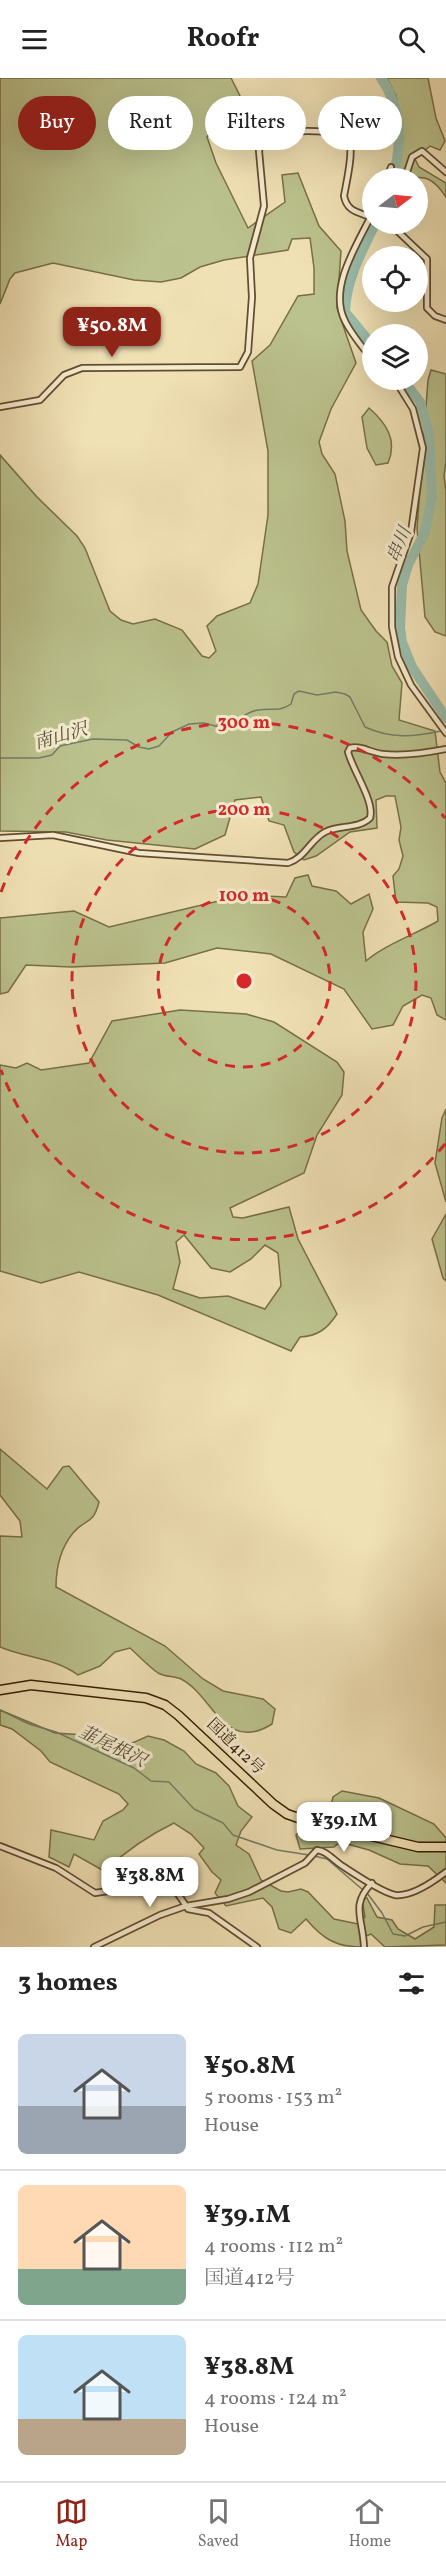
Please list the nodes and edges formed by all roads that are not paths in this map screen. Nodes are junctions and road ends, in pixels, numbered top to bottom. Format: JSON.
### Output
{"nodes":[{"id":1,"x":408,"y":168,"type":"edge"},
{"id":2,"x":446,"y":172,"type":"edge"},
{"id":3,"x":362,"y":213,"type":"edge"},
{"id":4,"x":364,"y":234,"type":"edge"},
{"id":5,"x":400,"y":234,"type":"edge"},
{"id":6,"x":446,"y":320,"type":"edge"},
{"id":7,"x":362,"y":345,"type":"edge"},
{"id":8,"x":401,"y":390,"type":"edge"},
{"id":9,"x":0,"y":407,"type":"edge"},
{"id":10,"x":446,"y":733,"type":"edge"},
{"id":11,"x":446,"y":749,"type":"edge"},
{"id":12,"x":0,"y":838,"type":"edge"},
{"id":13,"x":0,"y":1690,"type":"edge"},
{"id":14,"x":0,"y":1846,"type":"edge"},
{"id":15,"x":446,"y":1847,"type":"edge"},
{"id":16,"x":446,"y":1872,"type":"edge"},
{"id":17,"x":370,"y":1885,"type":"junction"},
{"id":18,"x":186,"y":1905,"type":"junction"},
{"id":19,"x":94,"y":1947,"type":"edge"},
{"id":20,"x":257,"y":1947,"type":"edge"},
{"id":21,"x":364,"y":1947,"type":"edge"}],
"edges":[{"from":1,"to":2,"type":"street"},
{"from":3,"to":9,"type":"street"},
{"from":4,"to":7,"type":"street"},
{"from":5,"to":6,"type":"street"},
{"from":8,"to":10,"type":"street"},
{"from":11,"to":12,"type":"street"},
{"from":13,"to":15,"type":"highway","name":"国道412号"},
{"from":14,"to":18,"type":"street"},
{"from":16,"to":17,"type":"street"},
{"from":17,"to":18,"type":"street"},
{"from":17,"to":21,"type":"street"},
{"from":18,"to":19,"type":"street"},
{"from":18,"to":20,"type":"street"}]}
